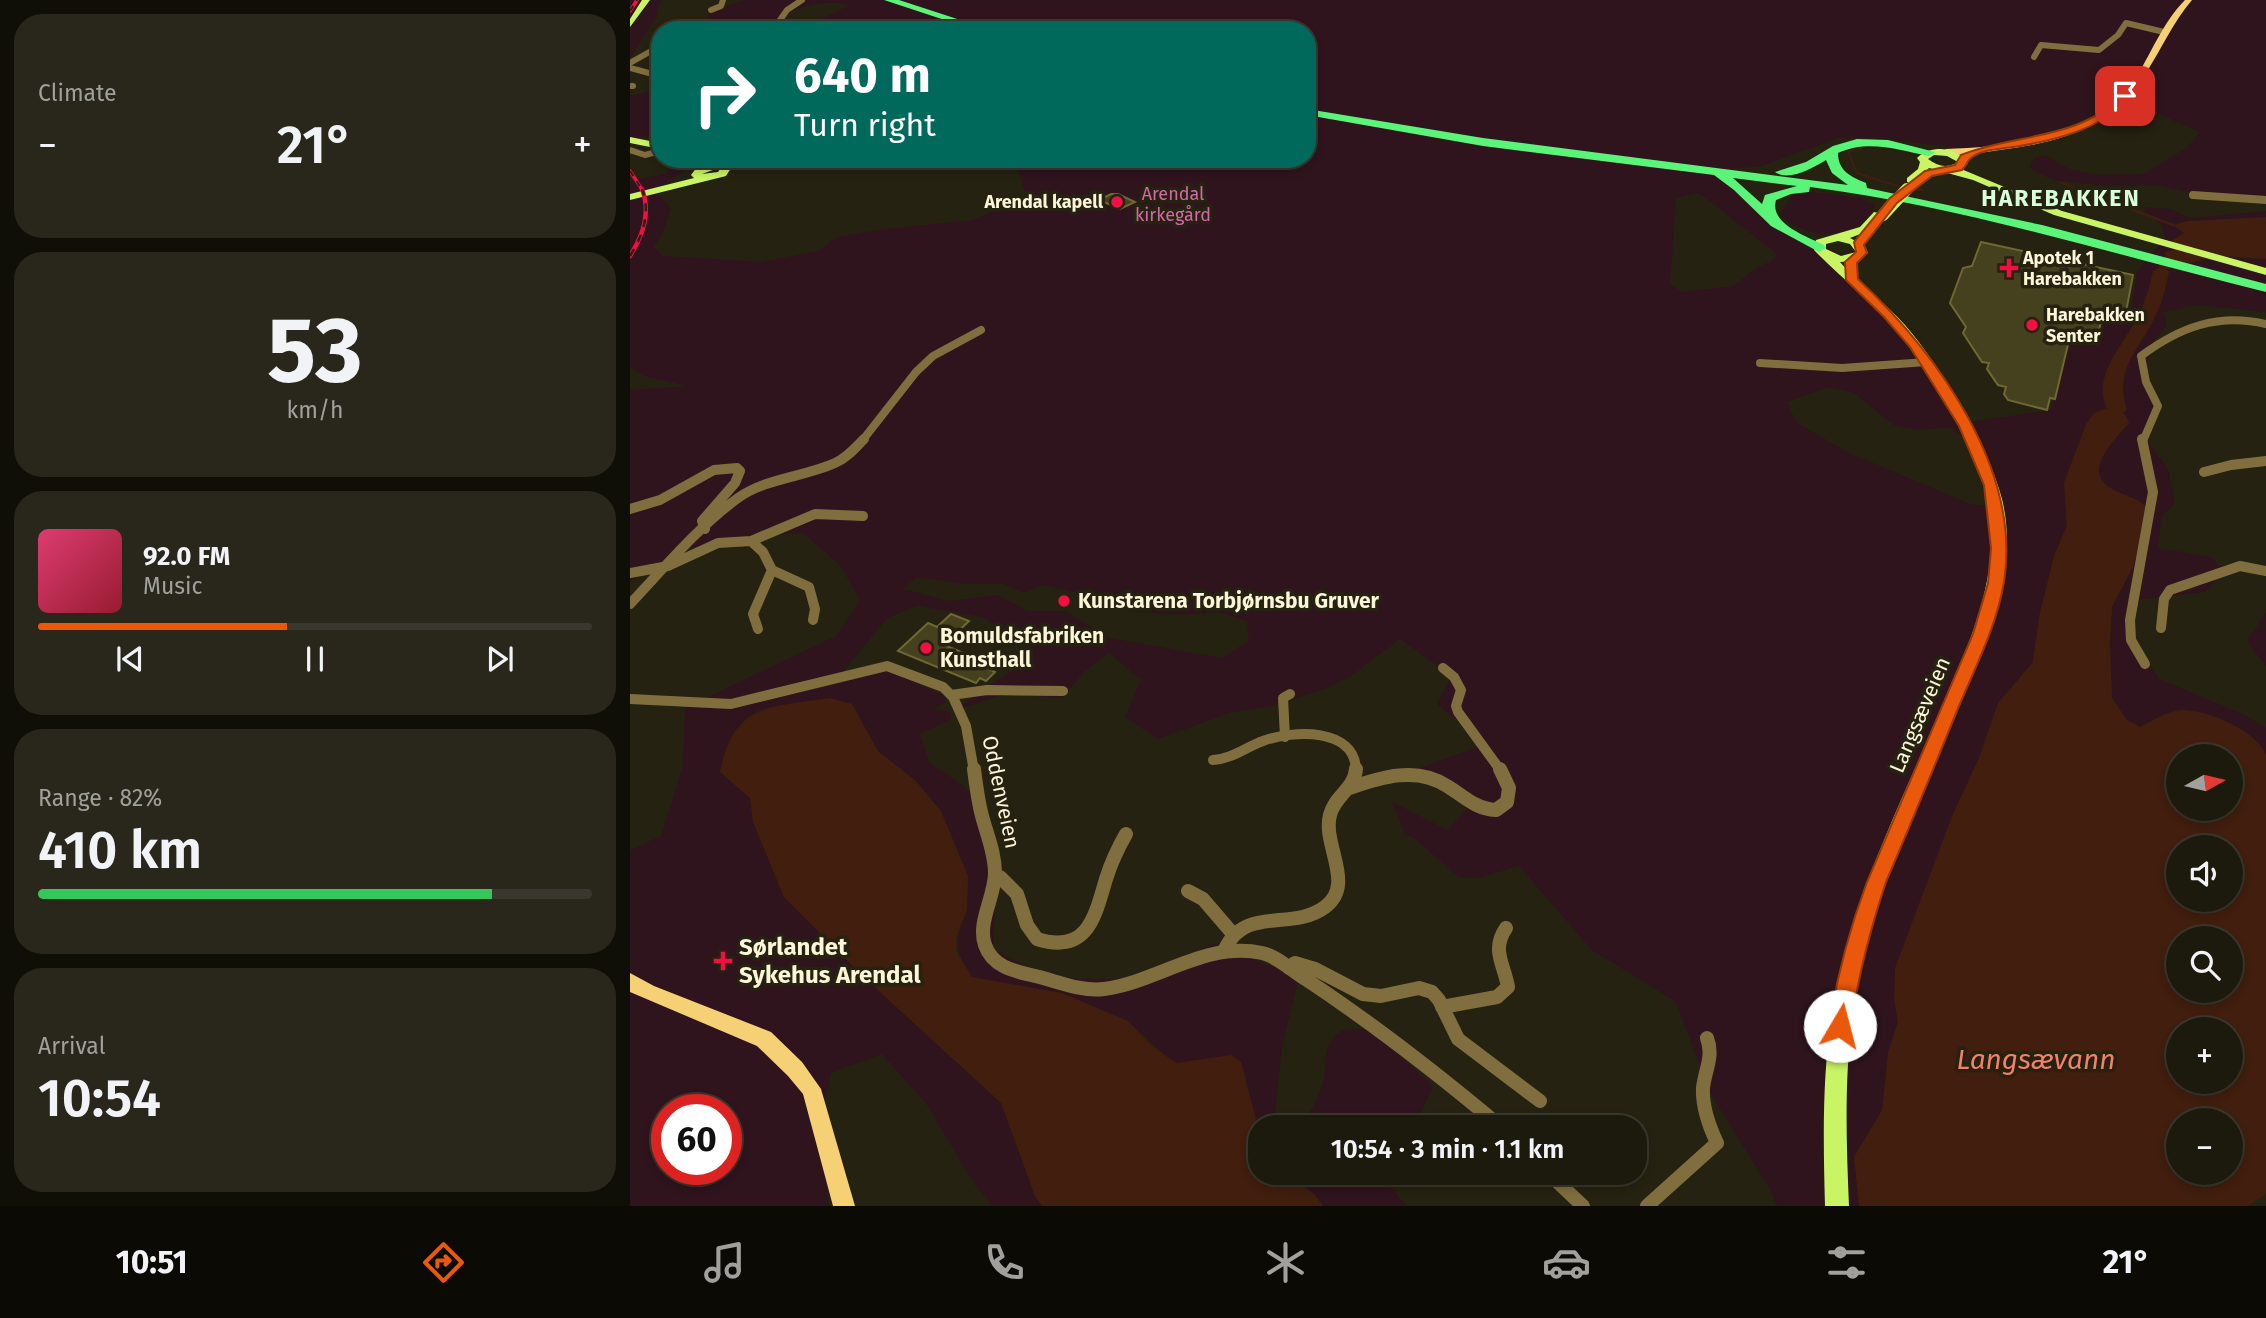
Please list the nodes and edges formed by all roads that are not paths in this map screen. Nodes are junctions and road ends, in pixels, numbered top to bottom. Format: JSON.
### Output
{"nodes":[{"id":1,"x":646,"y":0,"type":"edge"},
{"id":2,"x":723,"y":0,"type":"edge"},
{"id":3,"x":802,"y":0,"type":"edge"},
{"id":4,"x":877,"y":0,"type":"edge"},
{"id":5,"x":889,"y":0,"type":"edge"},
{"id":6,"x":2189,"y":0,"type":"edge"},
{"id":7,"x":711,"y":10,"type":"dead end"},
{"id":8,"x":779,"y":21,"type":"edge"},
{"id":9,"x":944,"y":21,"type":"edge"},
{"id":10,"x":957,"y":21,"type":"edge"},
{"id":11,"x":630,"y":25,"type":"edge"},
{"id":12,"x":2164,"y":32,"type":"junction"},
{"id":13,"x":651,"y":51,"type":"edge"},
{"id":14,"x":2034,"y":57,"type":"dead end"},
{"id":15,"x":630,"y":67,"type":"edge"},
{"id":16,"x":651,"y":73,"type":"edge"},
{"id":17,"x":1316,"y":112,"type":"edge"},
{"id":18,"x":1316,"y":113,"type":"edge"},
{"id":19,"x":630,"y":140,"type":"edge"},
{"id":20,"x":651,"y":146,"type":"edge"},
{"id":21,"x":1982,"y":149,"type":"junction"},
{"id":22,"x":630,"y":150,"type":"edge"},
{"id":23,"x":1946,"y":152,"type":"junction"},
{"id":24,"x":651,"y":153,"type":"edge"},
{"id":25,"x":1832,"y":153,"type":"junction"},
{"id":26,"x":1925,"y":158,"type":"junction"},
{"id":27,"x":1637,"y":162,"type":"junction"},
{"id":28,"x":1963,"y":162,"type":"junction"},
{"id":29,"x":1702,"y":165,"type":"junction"},
{"id":30,"x":698,"y":168,"type":"edge"},
{"id":31,"x":710,"y":168,"type":"edge"},
{"id":32,"x":1946,"y":169,"type":"junction"},
{"id":33,"x":699,"y":174,"type":"junction"},
{"id":34,"x":1914,"y":180,"type":"junction"},
{"id":35,"x":2193,"y":195,"type":"dead end"},
{"id":36,"x":630,"y":197,"type":"edge"},
{"id":37,"x":1916,"y":200,"type":"junction"},
{"id":38,"x":2266,"y":200,"type":"edge"},
{"id":39,"x":1880,"y":215,"type":"junction"},
{"id":40,"x":1771,"y":218,"type":"junction"},
{"id":41,"x":2116,"y":229,"type":"junction"},
{"id":42,"x":1829,"y":245,"type":"junction"},
{"id":43,"x":1858,"y":245,"type":"junction"},
{"id":44,"x":1853,"y":258,"type":"junction"},
{"id":45,"x":2266,"y":271,"type":"edge"},
{"id":46,"x":1852,"y":280,"type":"junction"},
{"id":47,"x":2266,"y":286,"type":"edge"},
{"id":48,"x":2266,"y":324,"type":"edge"},
{"id":49,"x":981,"y":330,"type":"dead end"},
{"id":50,"x":1927,"y":362,"type":"junction"},
{"id":51,"x":1760,"y":363,"type":"dead end"},
{"id":52,"x":2266,"y":461,"type":"edge"},
{"id":53,"x":2204,"y":472,"type":"dead end"},
{"id":54,"x":630,"y":509,"type":"edge"},
{"id":55,"x":863,"y":516,"type":"dead end"},
{"id":56,"x":705,"y":529,"type":"junction"},
{"id":57,"x":751,"y":541,"type":"junction"},
{"id":58,"x":662,"y":568,"type":"junction"},
{"id":59,"x":772,"y":570,"type":"junction"},
{"id":60,"x":2266,"y":571,"type":"edge"},
{"id":61,"x":630,"y":573,"type":"edge"},
{"id":62,"x":630,"y":604,"type":"edge"},
{"id":63,"x":813,"y":620,"type":"dead end"},
{"id":64,"x":2161,"y":628,"type":"dead end"},
{"id":65,"x":758,"y":629,"type":"dead end"},
{"id":66,"x":2145,"y":664,"type":"dead end"},
{"id":67,"x":1443,"y":668,"type":"dead end"},
{"id":68,"x":1063,"y":691,"type":"dead end"},
{"id":69,"x":1290,"y":694,"type":"dead end"},
{"id":70,"x":951,"y":695,"type":"junction"},
{"id":71,"x":630,"y":699,"type":"edge"},
{"id":72,"x":1285,"y":737,"type":"junction"},
{"id":73,"x":1213,"y":760,"type":"dead end"},
{"id":74,"x":1350,"y":788,"type":"junction"},
{"id":75,"x":1126,"y":834,"type":"dead end"},
{"id":76,"x":996,"y":877,"type":"junction"},
{"id":77,"x":1188,"y":891,"type":"dead end"},
{"id":78,"x":1506,"y":928,"type":"dead end"},
{"id":79,"x":1233,"y":934,"type":"junction"},
{"id":80,"x":1225,"y":949,"type":"junction"},
{"id":81,"x":1289,"y":968,"type":"junction"},
{"id":82,"x":644,"y":989,"type":"edge"},
{"id":83,"x":1442,"y":1007,"type":"junction"},
{"id":84,"x":1707,"y":1038,"type":"dead end"},
{"id":85,"x":1540,"y":1101,"type":"dead end"},
{"id":86,"x":1486,"y":1115,"type":"edge"},
{"id":87,"x":1561,"y":1185,"type":"edge"},
{"id":88,"x":844,"y":1206,"type":"edge"},
{"id":89,"x":1583,"y":1206,"type":"edge"},
{"id":90,"x":1647,"y":1206,"type":"edge"},
{"id":91,"x":1837,"y":1206,"type":"edge"}],
"edges":[{"from":1,"to":11,"type":"main road"},
{"from":2,"to":7,"type":"street"},
{"from":3,"to":8,"type":"street"},
{"from":4,"to":9,"type":"highway"},
{"from":5,"to":10,"type":"highway"},
{"from":6,"to":12,"type":"main road"},
{"from":12,"to":14,"type":"street"},
{"from":12,"to":21,"type":"main road"},
{"from":13,"to":15,"type":"street"},
{"from":15,"to":16,"type":"street"},
{"from":17,"to":29,"type":"highway"},
{"from":18,"to":27,"type":"highway"},
{"from":19,"to":20,"type":"main road"},
{"from":21,"to":23,"type":"main road"},
{"from":21,"to":28,"type":"main road"},
{"from":22,"to":24,"type":"street"},
{"from":23,"to":26,"type":"main road"},
{"from":23,"to":28,"type":"main road"},
{"from":25,"to":26,"type":"highway"},
{"from":25,"to":29,"type":"highway"},
{"from":25,"to":37,"type":"highway"},
{"from":26,"to":32,"type":"main road"},
{"from":26,"to":34,"type":"main road"},
{"from":27,"to":37,"type":"highway"},
{"from":27,"to":40,"type":"highway"},
{"from":28,"to":32,"type":"main road"},
{"from":28,"to":41,"type":"main road"},
{"from":29,"to":37,"type":"highway"},
{"from":30,"to":33,"type":"main road"},
{"from":31,"to":33,"type":"main road"},
{"from":32,"to":34,"type":"main road"},
{"from":32,"to":41,"type":"main road"},
{"from":33,"to":36,"type":"main road"},
{"from":34,"to":39,"type":"main road","bridge":true},
{"from":35,"to":38,"type":"street"},
{"from":37,"to":40,"type":"highway"},
{"from":37,"to":47,"type":"highway"},
{"from":39,"to":42,"type":"main road"},
{"from":39,"to":43,"type":"main road"},
{"from":40,"to":42,"type":"highway"},
{"from":41,"to":45,"type":"main road"},
{"from":42,"to":43,"type":"main road"},
{"from":42,"to":44,"type":"main road"},
{"from":42,"to":46,"type":"main road","name":"Langsæveien"},
{"from":43,"to":44,"type":"main road"},
{"from":44,"to":46,"type":"main road"},
{"from":46,"to":50,"type":"main road","name":"Langsæveien"},
{"from":48,"to":66,"type":"street"},
{"from":49,"to":56,"type":"street"},
{"from":50,"to":51,"type":"street"},
{"from":50,"to":91,"type":"main road","name":"Langsæveien"},
{"from":52,"to":53,"type":"street"},
{"from":54,"to":56,"type":"street"},
{"from":55,"to":57,"type":"street"},
{"from":56,"to":58,"type":"street"},
{"from":57,"to":58,"type":"street"},
{"from":57,"to":59,"type":"street"},
{"from":58,"to":61,"type":"street"},
{"from":58,"to":62,"type":"street"},
{"from":59,"to":63,"type":"street"},
{"from":59,"to":65,"type":"street"},
{"from":60,"to":64,"type":"street"},
{"from":67,"to":74,"type":"street"},
{"from":68,"to":70,"type":"street"},
{"from":69,"to":72,"type":"street"},
{"from":70,"to":71,"type":"street"},
{"from":70,"to":76,"type":"street","name":"Oddenveien"},
{"from":72,"to":73,"type":"street"},
{"from":72,"to":74,"type":"street"},
{"from":74,"to":79,"type":"street"},
{"from":75,"to":76,"type":"street"},
{"from":76,"to":80,"type":"street","name":"Oddenveien"},
{"from":77,"to":79,"type":"street"},
{"from":78,"to":83,"type":"street"},
{"from":79,"to":80,"type":"street"},
{"from":80,"to":81,"type":"street","name":"Oddenveien"},
{"from":81,"to":83,"type":"street","name":"Oddenveien"},
{"from":81,"to":86,"type":"street","name":"Oddenveien"},
{"from":82,"to":88,"type":"main road"},
{"from":83,"to":85,"type":"street","name":"Oddenveien"},
{"from":84,"to":90,"type":"street"},
{"from":87,"to":89,"type":"street"}]}
